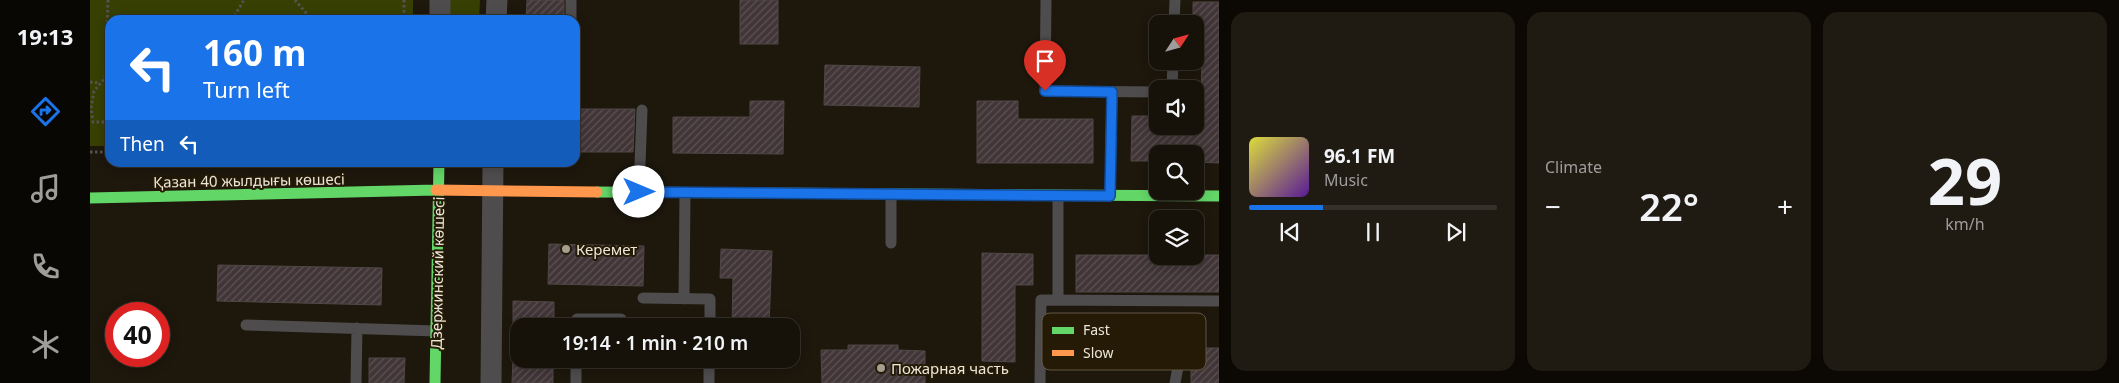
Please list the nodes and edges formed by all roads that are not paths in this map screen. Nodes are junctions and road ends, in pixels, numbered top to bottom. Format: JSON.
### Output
{"nodes":[{"id":1,"x":440,"y":0,"type":"edge"},
{"id":2,"x":497,"y":0,"type":"edge"},
{"id":3,"x":571,"y":0,"type":"edge"},
{"id":4,"x":1046,"y":0,"type":"edge"},
{"id":5,"x":1175,"y":0,"type":"edge"},
{"id":6,"x":440,"y":15,"type":"edge"},
{"id":7,"x":496,"y":15,"type":"edge"},
{"id":8,"x":571,"y":15,"type":"edge"},
{"id":9,"x":1174,"y":15,"type":"edge"},
{"id":10,"x":1112,"y":92,"type":"junction"},
{"id":11,"x":1149,"y":92,"type":"edge"},
{"id":12,"x":642,"y":110,"type":"dead end"},
{"id":13,"x":439,"y":167,"type":"edge"},
{"id":14,"x":493,"y":167,"type":"edge"},
{"id":15,"x":439,"y":190,"type":"junction"},
{"id":16,"x":492,"y":191,"type":"junction"},
{"id":17,"x":639,"y":192,"type":"junction"},
{"id":18,"x":685,"y":192,"type":"junction"},
{"id":19,"x":891,"y":195,"type":"junction"},
{"id":20,"x":1058,"y":196,"type":"junction"},
{"id":21,"x":1110,"y":196,"type":"junction"},
{"id":22,"x":1219,"y":196,"type":"edge"},
{"id":23,"x":90,"y":198,"type":"edge"},
{"id":24,"x":891,"y":242,"type":"dead end"},
{"id":25,"x":643,"y":298,"type":"dead end"},
{"id":26,"x":684,"y":299,"type":"junction"},
{"id":27,"x":1058,"y":300,"type":"junction"},
{"id":28,"x":1219,"y":301,"type":"edge"},
{"id":29,"x":710,"y":318,"type":"edge"},
{"id":30,"x":246,"y":326,"type":"dead end"},
{"id":31,"x":357,"y":328,"type":"junction"},
{"id":32,"x":436,"y":331,"type":"junction"},
{"id":33,"x":576,"y":368,"type":"edge"},
{"id":34,"x":709,"y":368,"type":"edge"},
{"id":35,"x":1177,"y":370,"type":"edge"},
{"id":36,"x":356,"y":383,"type":"edge"},
{"id":37,"x":435,"y":383,"type":"edge"},
{"id":38,"x":491,"y":383,"type":"edge"},
{"id":39,"x":576,"y":383,"type":"edge"},
{"id":40,"x":709,"y":383,"type":"edge"},
{"id":41,"x":1040,"y":383,"type":"edge"},
{"id":42,"x":1175,"y":383,"type":"edge"}],
"edges":[{"from":1,"to":6,"type":"street"},
{"from":2,"to":7,"type":"street"},
{"from":3,"to":8,"type":"lane"},
{"from":4,"to":10,"type":"lane"},
{"from":5,"to":9,"type":"lane"},
{"from":10,"to":11,"type":"lane"},
{"from":10,"to":21,"type":"lane"},
{"from":12,"to":17,"type":"lane"},
{"from":13,"to":15,"type":"street","name":"Дзержинский көшесі"},
{"from":14,"to":16,"type":"street"},
{"from":15,"to":16,"type":"street","name":"Қазан 40 жылдығы көшесі"},
{"from":15,"to":23,"type":"street","name":"Қазан 40 жылдығы көшесі"},
{"from":15,"to":32,"type":"street","name":"Дзержинский көшесі"},
{"from":16,"to":17,"type":"street","name":"Қазан 40 жылдығы көшесі"},
{"from":16,"to":38,"type":"street"},
{"from":17,"to":18,"type":"street","name":"Қазан 40 жылдығы көшесі"},
{"from":18,"to":19,"type":"street","name":"Қазан 40 жылдығы көшесі"},
{"from":18,"to":26,"type":"lane"},
{"from":19,"to":20,"type":"street","name":"Қазан 40 жылдығы көшесі"},
{"from":19,"to":24,"type":"lane"},
{"from":20,"to":21,"type":"street","name":"Қазан 40 жылдығы көшесі"},
{"from":20,"to":27,"type":"lane"},
{"from":21,"to":22,"type":"street","name":"Қазан 40 жылдығы көшесі"},
{"from":25,"to":26,"type":"lane"},
{"from":26,"to":29,"type":"lane"},
{"from":27,"to":28,"type":"lane"},
{"from":27,"to":41,"type":"lane"},
{"from":30,"to":31,"type":"lane"},
{"from":31,"to":32,"type":"lane"},
{"from":31,"to":36,"type":"lane"},
{"from":32,"to":37,"type":"street","name":"Дзержинский көшесі"},
{"from":33,"to":39,"type":"lane"},
{"from":34,"to":40,"type":"lane"},
{"from":35,"to":42,"type":"lane"}]}
